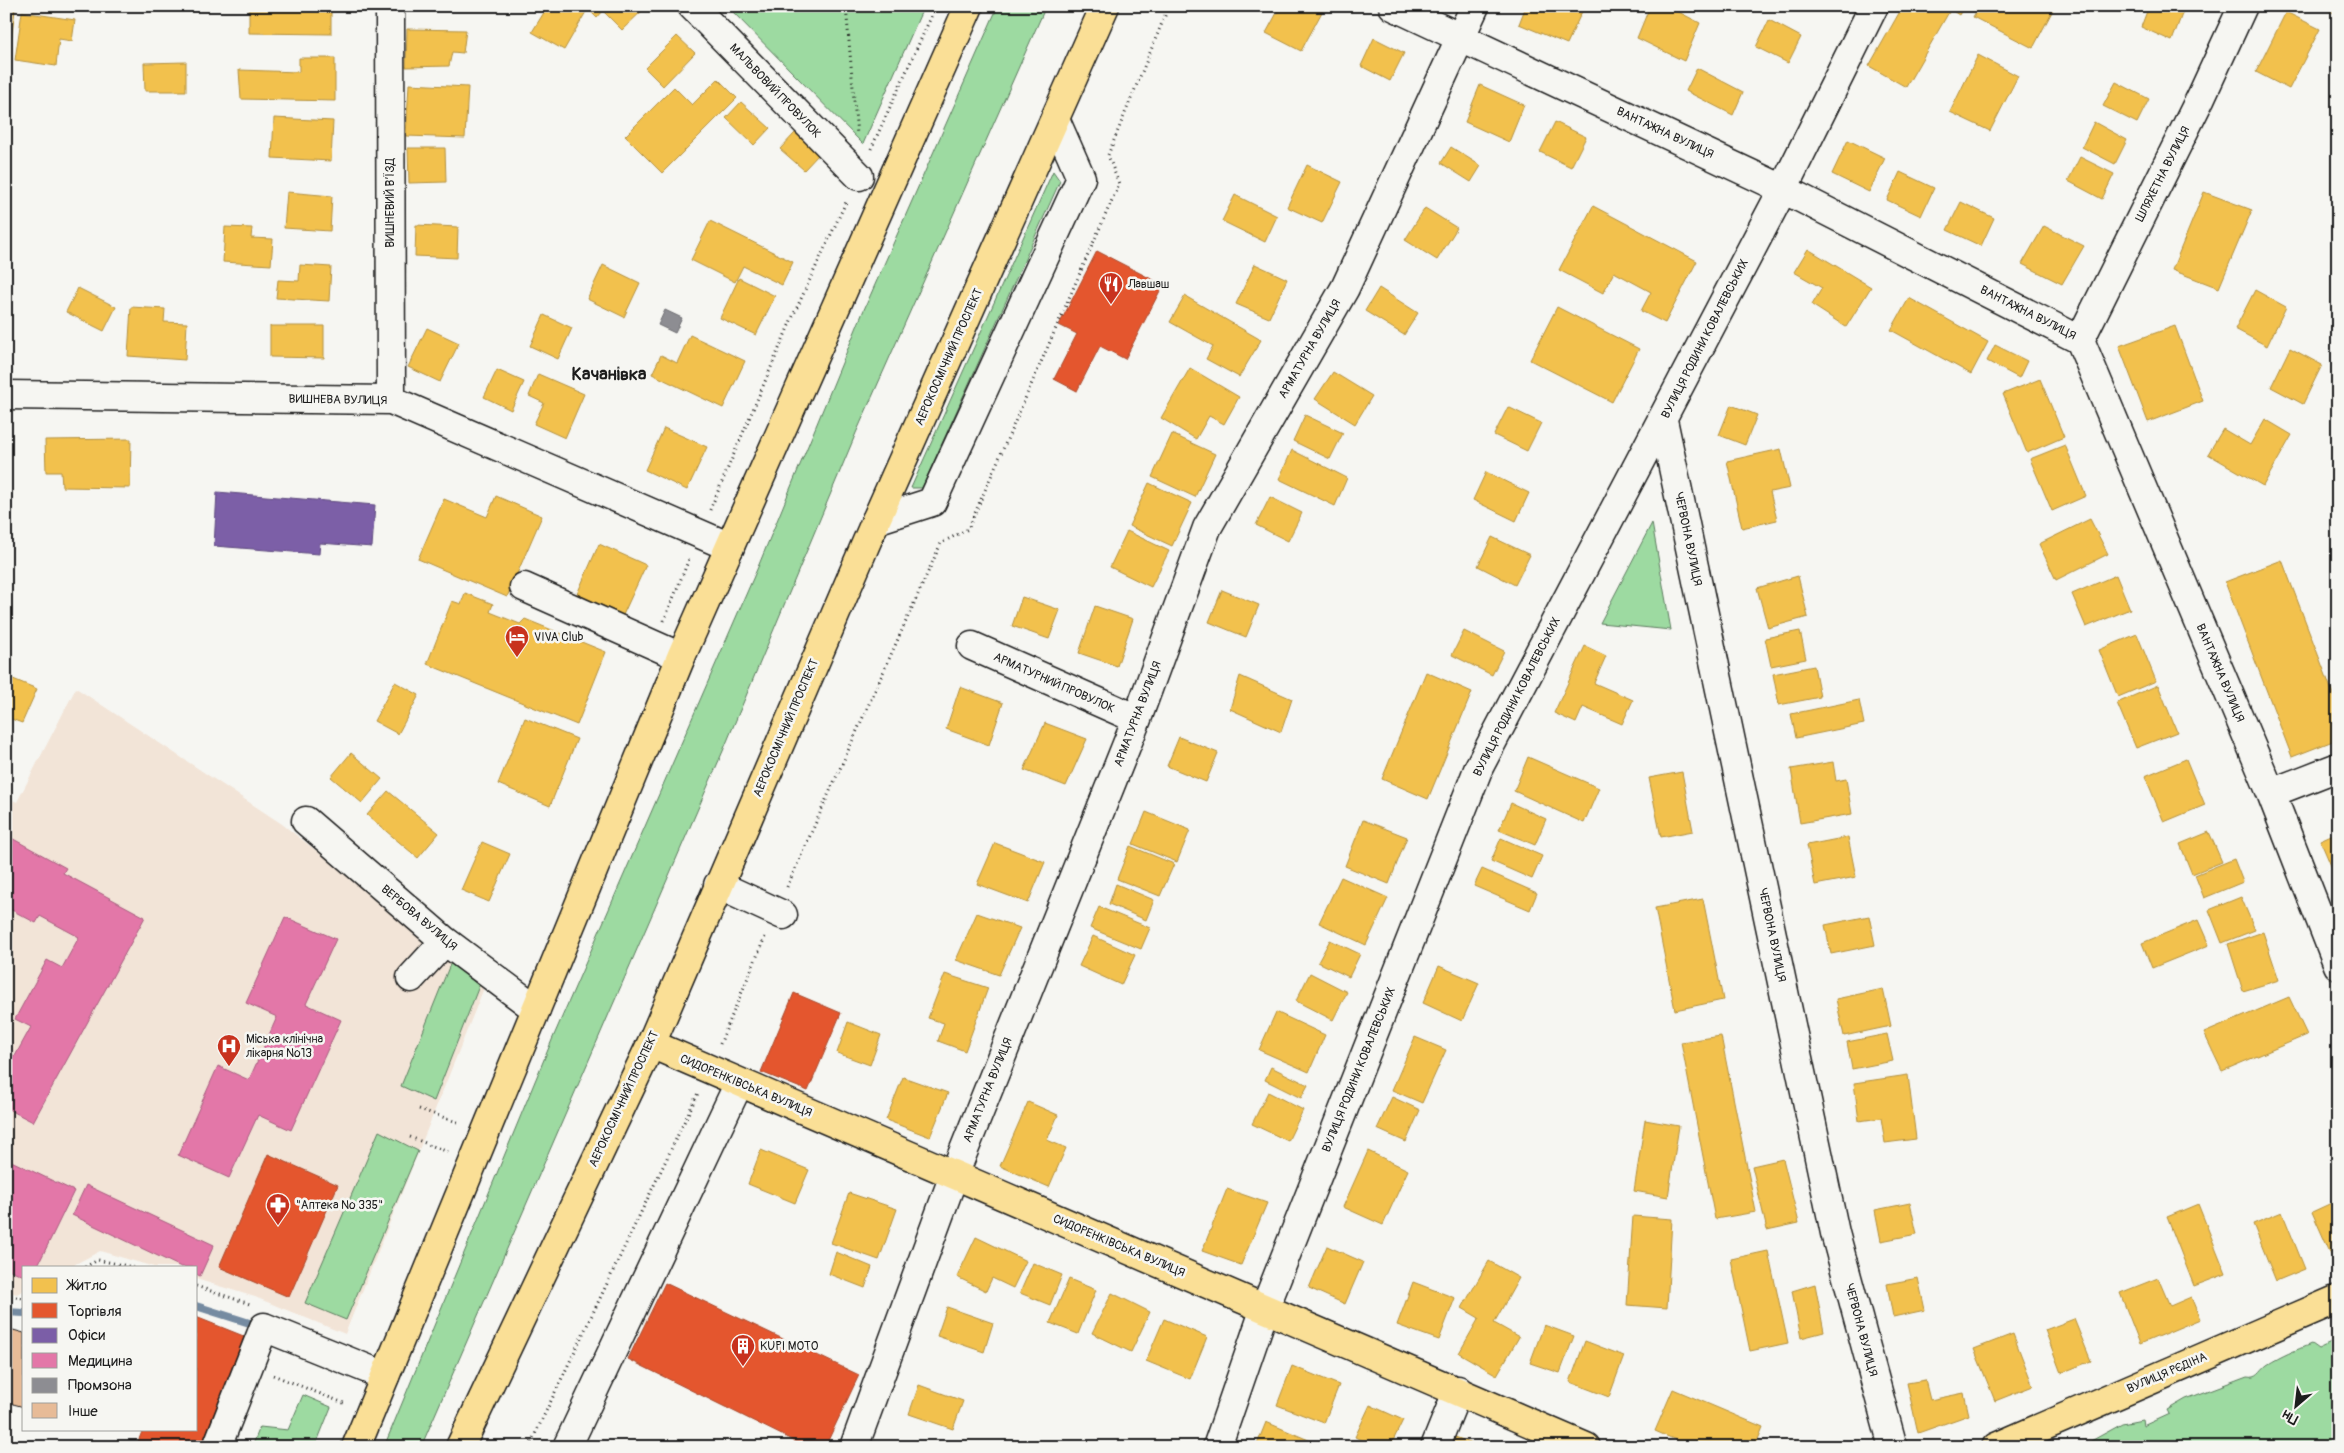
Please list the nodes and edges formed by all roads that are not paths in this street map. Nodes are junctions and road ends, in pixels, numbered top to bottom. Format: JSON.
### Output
{"nodes":[{"id":1,"x":390,"y":6,"type":"edge"},
{"id":2,"x":692,"y":6,"type":"edge"},
{"id":3,"x":969,"y":6,"type":"edge"},
{"id":4,"x":1105,"y":6,"type":"edge"},
{"id":5,"x":1393,"y":6,"type":"edge"},
{"id":6,"x":1474,"y":6,"type":"edge"},
{"id":7,"x":1874,"y":6,"type":"edge"},
{"id":8,"x":2243,"y":6,"type":"edge"},
{"id":9,"x":1460,"y":36,"type":"junction"},
{"id":10,"x":1055,"y":119,"type":"junction"},
{"id":11,"x":858,"y":176,"type":"road end"},
{"id":12,"x":1783,"y":189,"type":"junction"},
{"id":13,"x":2080,"y":340,"type":"junction"},
{"id":14,"x":6,"y":395,"type":"edge"},
{"id":15,"x":390,"y":400,"type":"junction"},
{"id":16,"x":1663,"y":420,"type":"junction"},
{"id":17,"x":876,"y":520,"type":"junction"},
{"id":18,"x":730,"y":547,"type":"junction"},
{"id":19,"x":524,"y":587,"type":"dead end"},
{"id":20,"x":972,"y":646,"type":"dead end"},
{"id":21,"x":681,"y":657,"type":"junction"},
{"id":22,"x":1137,"y":719,"type":"junction"},
{"id":23,"x":2338,"y":767,"type":"edge"},
{"id":24,"x":2271,"y":793,"type":"junction"},
{"id":25,"x":306,"y":821,"type":"dead end"},
{"id":26,"x":718,"y":885,"type":"junction"},
{"id":27,"x":780,"y":914,"type":"road end"},
{"id":28,"x":445,"y":941,"type":"junction"},
{"id":29,"x":2338,"y":965,"type":"edge"},
{"id":30,"x":411,"y":978,"type":"dead end"},
{"id":31,"x":536,"y":1009,"type":"junction"},
{"id":32,"x":651,"y":1044,"type":"junction"},
{"id":33,"x":739,"y":1083,"type":"junction"},
{"id":34,"x":954,"y":1175,"type":"junction"},
{"id":35,"x":2338,"y":1299,"type":"edge"},
{"id":36,"x":1265,"y":1308,"type":"junction"},
{"id":37,"x":384,"y":1376,"type":"junction"},
{"id":38,"x":1458,"y":1390,"type":"junction"},
{"id":39,"x":217,"y":1447,"type":"edge"},
{"id":40,"x":356,"y":1447,"type":"edge"},
{"id":41,"x":460,"y":1447,"type":"edge"},
{"id":42,"x":567,"y":1447,"type":"edge"},
{"id":43,"x":854,"y":1447,"type":"edge"},
{"id":44,"x":1216,"y":1447,"type":"edge"},
{"id":45,"x":1435,"y":1447,"type":"edge"},
{"id":46,"x":1586,"y":1447,"type":"edge"},
{"id":47,"x":1893,"y":1447,"type":"edge"},
{"id":48,"x":1996,"y":1447,"type":"edge"}],
"edges":[{"from":1,"to":15,"type":"street","name":"ВИШНЕВИЙ В’ЇЗД"},
{"from":2,"to":11,"type":"street","name":"МАЛЬВОВИЙ ПРОВУЛОК"},
{"from":3,"to":18,"type":"main road"},
{"from":4,"to":10,"type":"main road","name":"АЕРОКОСМІЧНИЙ ПРОСПЕКТ"},
{"from":5,"to":9,"type":"street","name":"ВАНТАЖНА ВУЛИЦЯ"},
{"from":6,"to":9,"type":"street","name":"АРМАТУРНА ВУЛИЦЯ"},
{"from":7,"to":12,"type":"street","name":"ВУЛИЦЯ РОДИНИ КОВАЛЕВСЬКИХ"},
{"from":8,"to":13,"type":"street","name":"ШЛЯХЕТНА ВУЛИЦЯ"},
{"from":9,"to":12,"type":"street","name":"ВАНТАЖНА ВУЛИЦЯ"},
{"from":9,"to":22,"type":"street","name":"АРМАТУРНА ВУЛИЦЯ"},
{"from":10,"to":17,"type":"main road","name":"АЕРОКОСМІЧНИЙ ПРОСПЕКТ"},
{"from":10,"to":17,"type":"street"},
{"from":12,"to":13,"type":"street","name":"ВАНТАЖНА ВУЛИЦЯ"},
{"from":12,"to":16,"type":"street","name":"ВУЛИЦЯ РОДИНИ КОВАЛЕВСЬКИХ"},
{"from":13,"to":24,"type":"street","name":"ВАНТАЖНА ВУЛИЦЯ"},
{"from":14,"to":15,"type":"street","name":"ВИШНЕВА ВУЛИЦЯ"},
{"from":15,"to":18,"type":"street","name":"ВИШНЕВА ВУЛИЦЯ"},
{"from":16,"to":36,"type":"street","name":"ВУЛИЦЯ РОДИНИ КОВАЛЕВСЬКИХ"},
{"from":16,"to":47,"type":"street","name":"ЧЕРВОНА ВУЛИЦЯ"},
{"from":17,"to":26,"type":"main road","name":"АЕРОКОСМІЧНИЙ ПРОСПЕКТ"},
{"from":18,"to":21,"type":"main road"},
{"from":19,"to":21,"type":"street"},
{"from":20,"to":22,"type":"street","name":"АРМАТУРНИЙ ПРОВУЛОК"},
{"from":21,"to":31,"type":"main road"},
{"from":22,"to":34,"type":"street","name":"АРМАТУРНА ВУЛИЦЯ"},
{"from":23,"to":24,"type":"street"},
{"from":24,"to":29,"type":"street","name":"ВАНТАЖНА ВУЛИЦЯ"},
{"from":25,"to":28,"type":"street","name":"ВЕРБОВА ВУЛИЦЯ"},
{"from":26,"to":27,"type":"street"},
{"from":26,"to":32,"type":"main road","name":"АЕРОКОСМІЧНИЙ ПРОСПЕКТ"},
{"from":28,"to":30,"type":"street"},
{"from":28,"to":31,"type":"street","name":"ВЕРБОВА ВУЛИЦЯ"},
{"from":31,"to":37,"type":"main road"},
{"from":32,"to":33,"type":"main road","name":"СИДОРЕНКІВСЬКА ВУЛИЦЯ"},
{"from":32,"to":41,"type":"main road","name":"АЕРОКОСМІЧНИЙ ПРОСПЕКТ"},
{"from":33,"to":34,"type":"main road","name":"СИДОРЕНКІВСЬКА ВУЛИЦЯ"},
{"from":33,"to":42,"type":"street"},
{"from":34,"to":36,"type":"main road","name":"СИДОРЕНКІВСЬКА ВУЛИЦЯ"},
{"from":34,"to":43,"type":"street","name":"АРМАТУРНА ВУЛИЦЯ"},
{"from":35,"to":48,"type":"main road","name":"ВУЛИЦЯ РЄДІНА"},
{"from":36,"to":38,"type":"main road","name":"СИДОРЕНКІВСЬКА ВУЛИЦЯ"},
{"from":36,"to":44,"type":"street","name":"ВУЛИЦЯ РОДИНИ КОВАЛЕВСЬКИХ"},
{"from":37,"to":39,"type":"street"},
{"from":37,"to":40,"type":"main road"},
{"from":38,"to":45,"type":"street"},
{"from":38,"to":46,"type":"main road","name":"СИДОРЕНКІВСЬКА ВУЛИЦЯ"}]}
